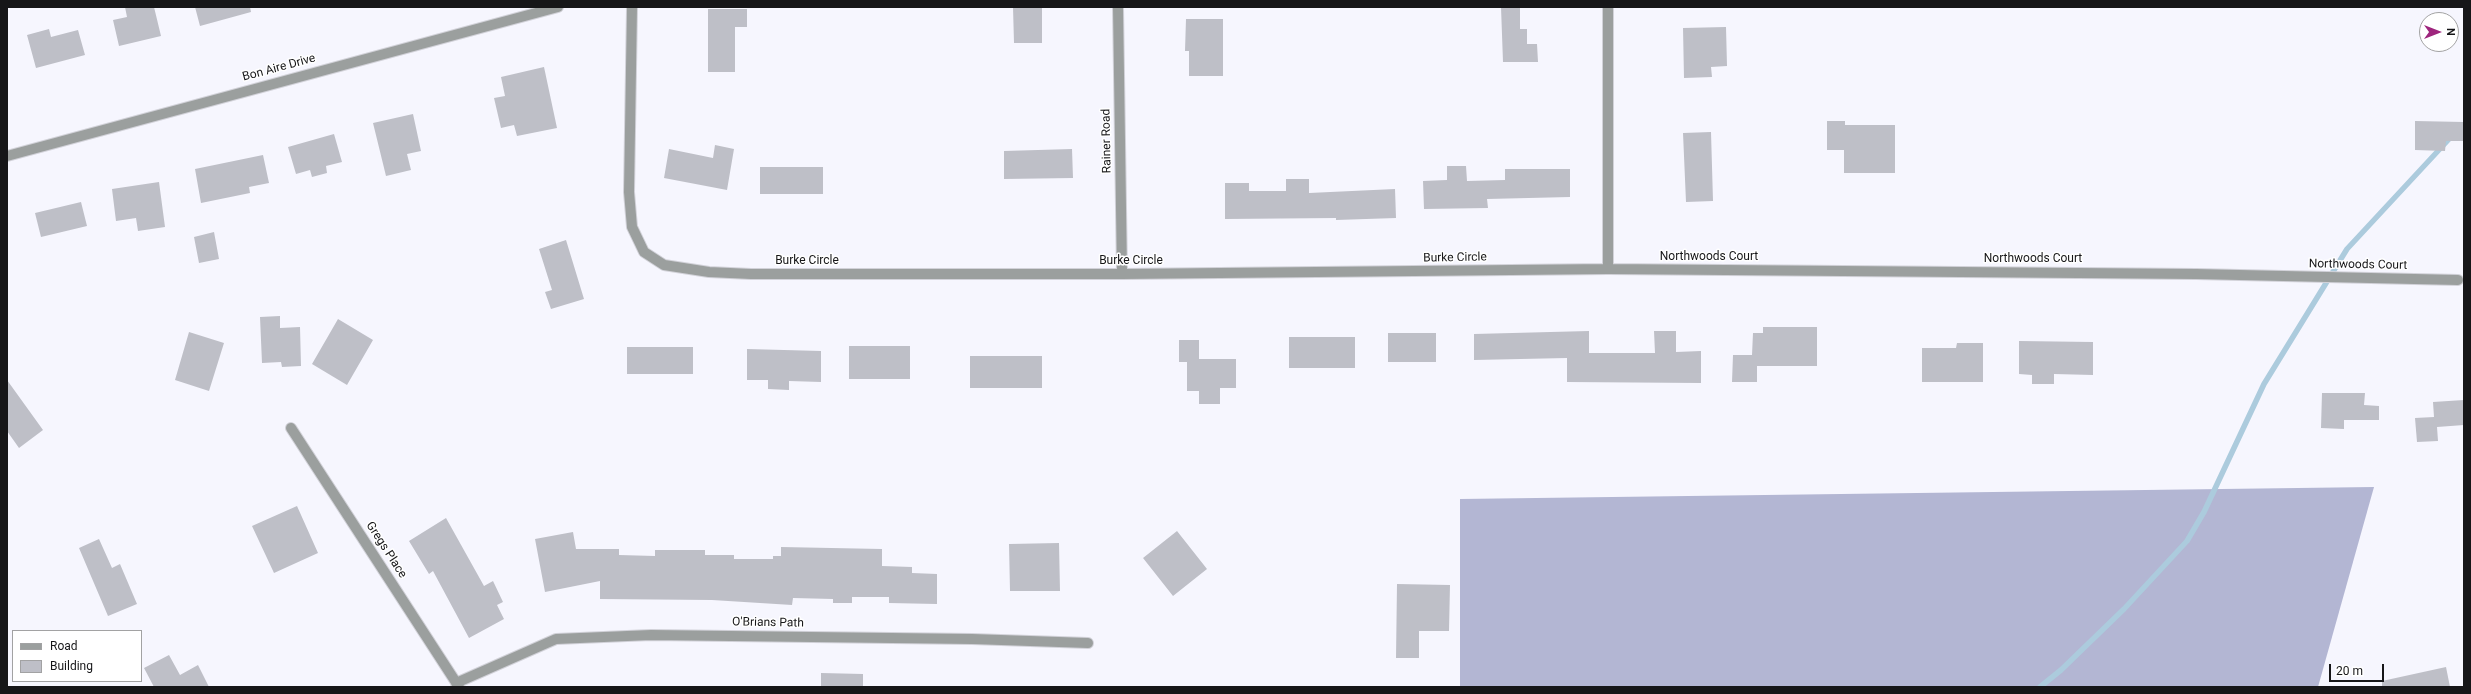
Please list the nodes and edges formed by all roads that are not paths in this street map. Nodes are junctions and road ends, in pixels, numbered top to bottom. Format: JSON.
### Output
{"nodes":[{"id":1,"x":558,"y":7,"type":"edge"},
{"id":2,"x":632,"y":7,"type":"edge"},
{"id":3,"x":1118,"y":7,"type":"edge"},
{"id":4,"x":1608,"y":7,"type":"edge"},
{"id":5,"x":7,"y":156,"type":"edge"},
{"id":6,"x":1608,"y":269,"type":"junction"},
{"id":7,"x":1122,"y":274,"type":"junction"},
{"id":8,"x":2458,"y":280,"type":"dead end"},
{"id":9,"x":291,"y":428,"type":"dead end"},
{"id":10,"x":1088,"y":643,"type":"dead end"},
{"id":11,"x":457,"y":685,"type":"edge"}],
"edges":[{"from":1,"to":5,"type":"street","name":"Bon Aire Drive"},
{"from":2,"to":7,"type":"street","name":"Burke Circle"},
{"from":3,"to":7,"type":"street","name":"Rainer Road"},
{"from":4,"to":6,"type":"street"},
{"from":6,"to":7,"type":"street","name":"Burke Circle"},
{"from":6,"to":8,"type":"street","name":"Northwoods Court"},
{"from":9,"to":11,"type":"street","name":"Gregs Place"},
{"from":10,"to":11,"type":"street","name":"O'Brians Path"}]}
